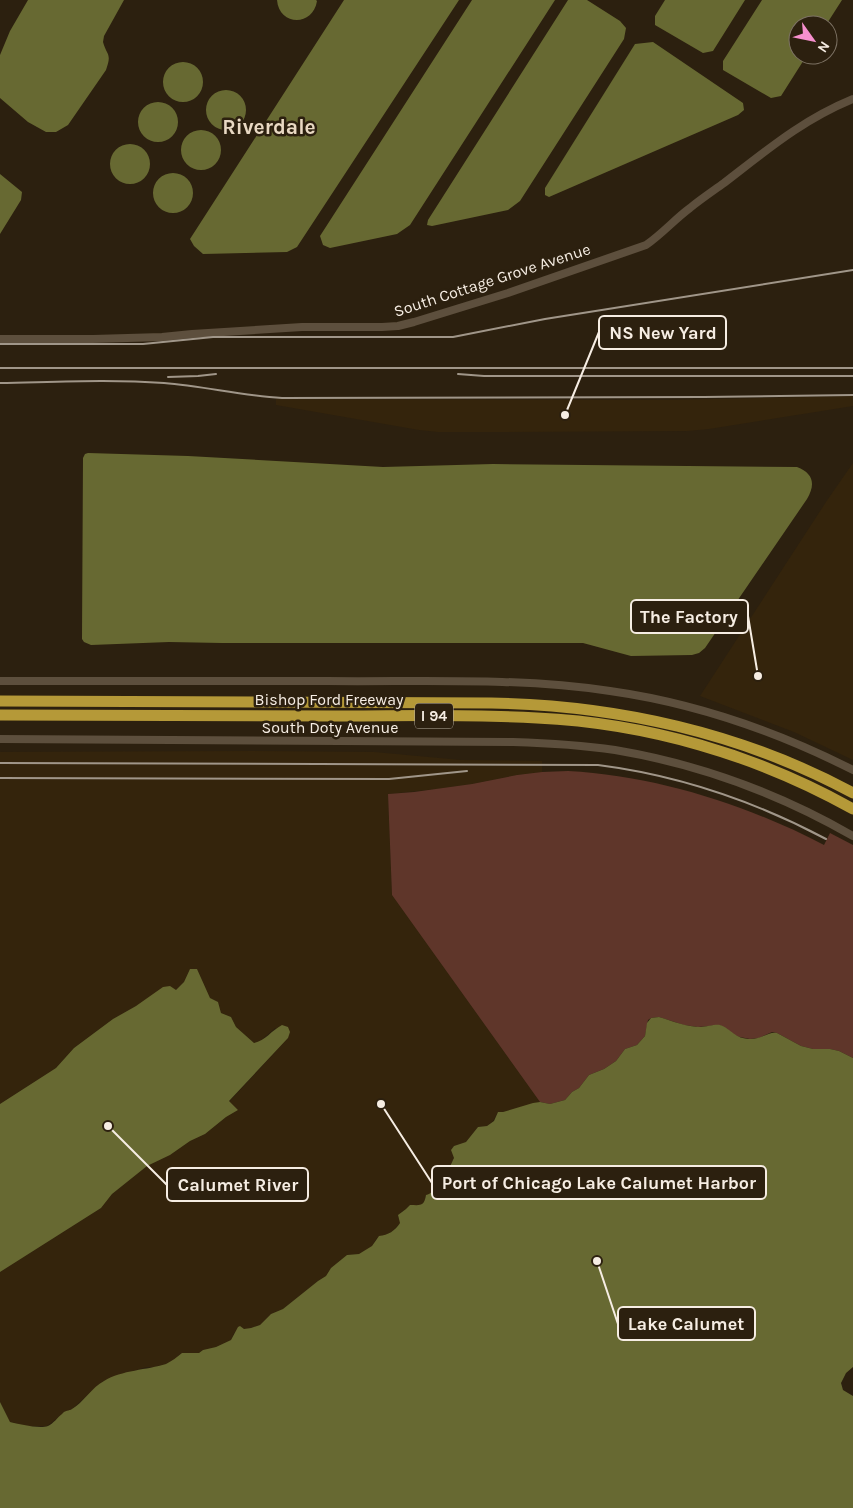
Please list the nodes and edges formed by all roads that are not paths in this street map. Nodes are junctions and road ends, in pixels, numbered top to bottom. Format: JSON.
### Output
{"nodes":[{"id":1,"x":853,"y":99,"type":"edge"},
{"id":2,"x":0,"y":339,"type":"edge"},
{"id":3,"x":0,"y":680,"type":"edge"},
{"id":4,"x":0,"y":702,"type":"edge"},
{"id":5,"x":0,"y":715,"type":"edge"},
{"id":6,"x":0,"y":739,"type":"edge"},
{"id":7,"x":853,"y":760,"type":"edge"},
{"id":8,"x":850,"y":769,"type":"edge"},
{"id":9,"x":853,"y":794,"type":"edge"},
{"id":10,"x":853,"y":809,"type":"edge"},
{"id":11,"x":853,"y":836,"type":"edge"}],
"edges":[{"from":1,"to":2,"type":"street","name":"South Cottage Grove Avenue"},
{"from":3,"to":8,"type":"street"},
{"from":4,"to":9,"type":"highway","name":"Bishop Ford Freeway","number":"I 94"},
{"from":5,"to":10,"type":"highway","name":"Bishop Ford Freeway","number":"I 94"},
{"from":6,"to":11,"type":"street","name":"South Doty Avenue"},
{"from":7,"to":8,"type":"street"}]}
